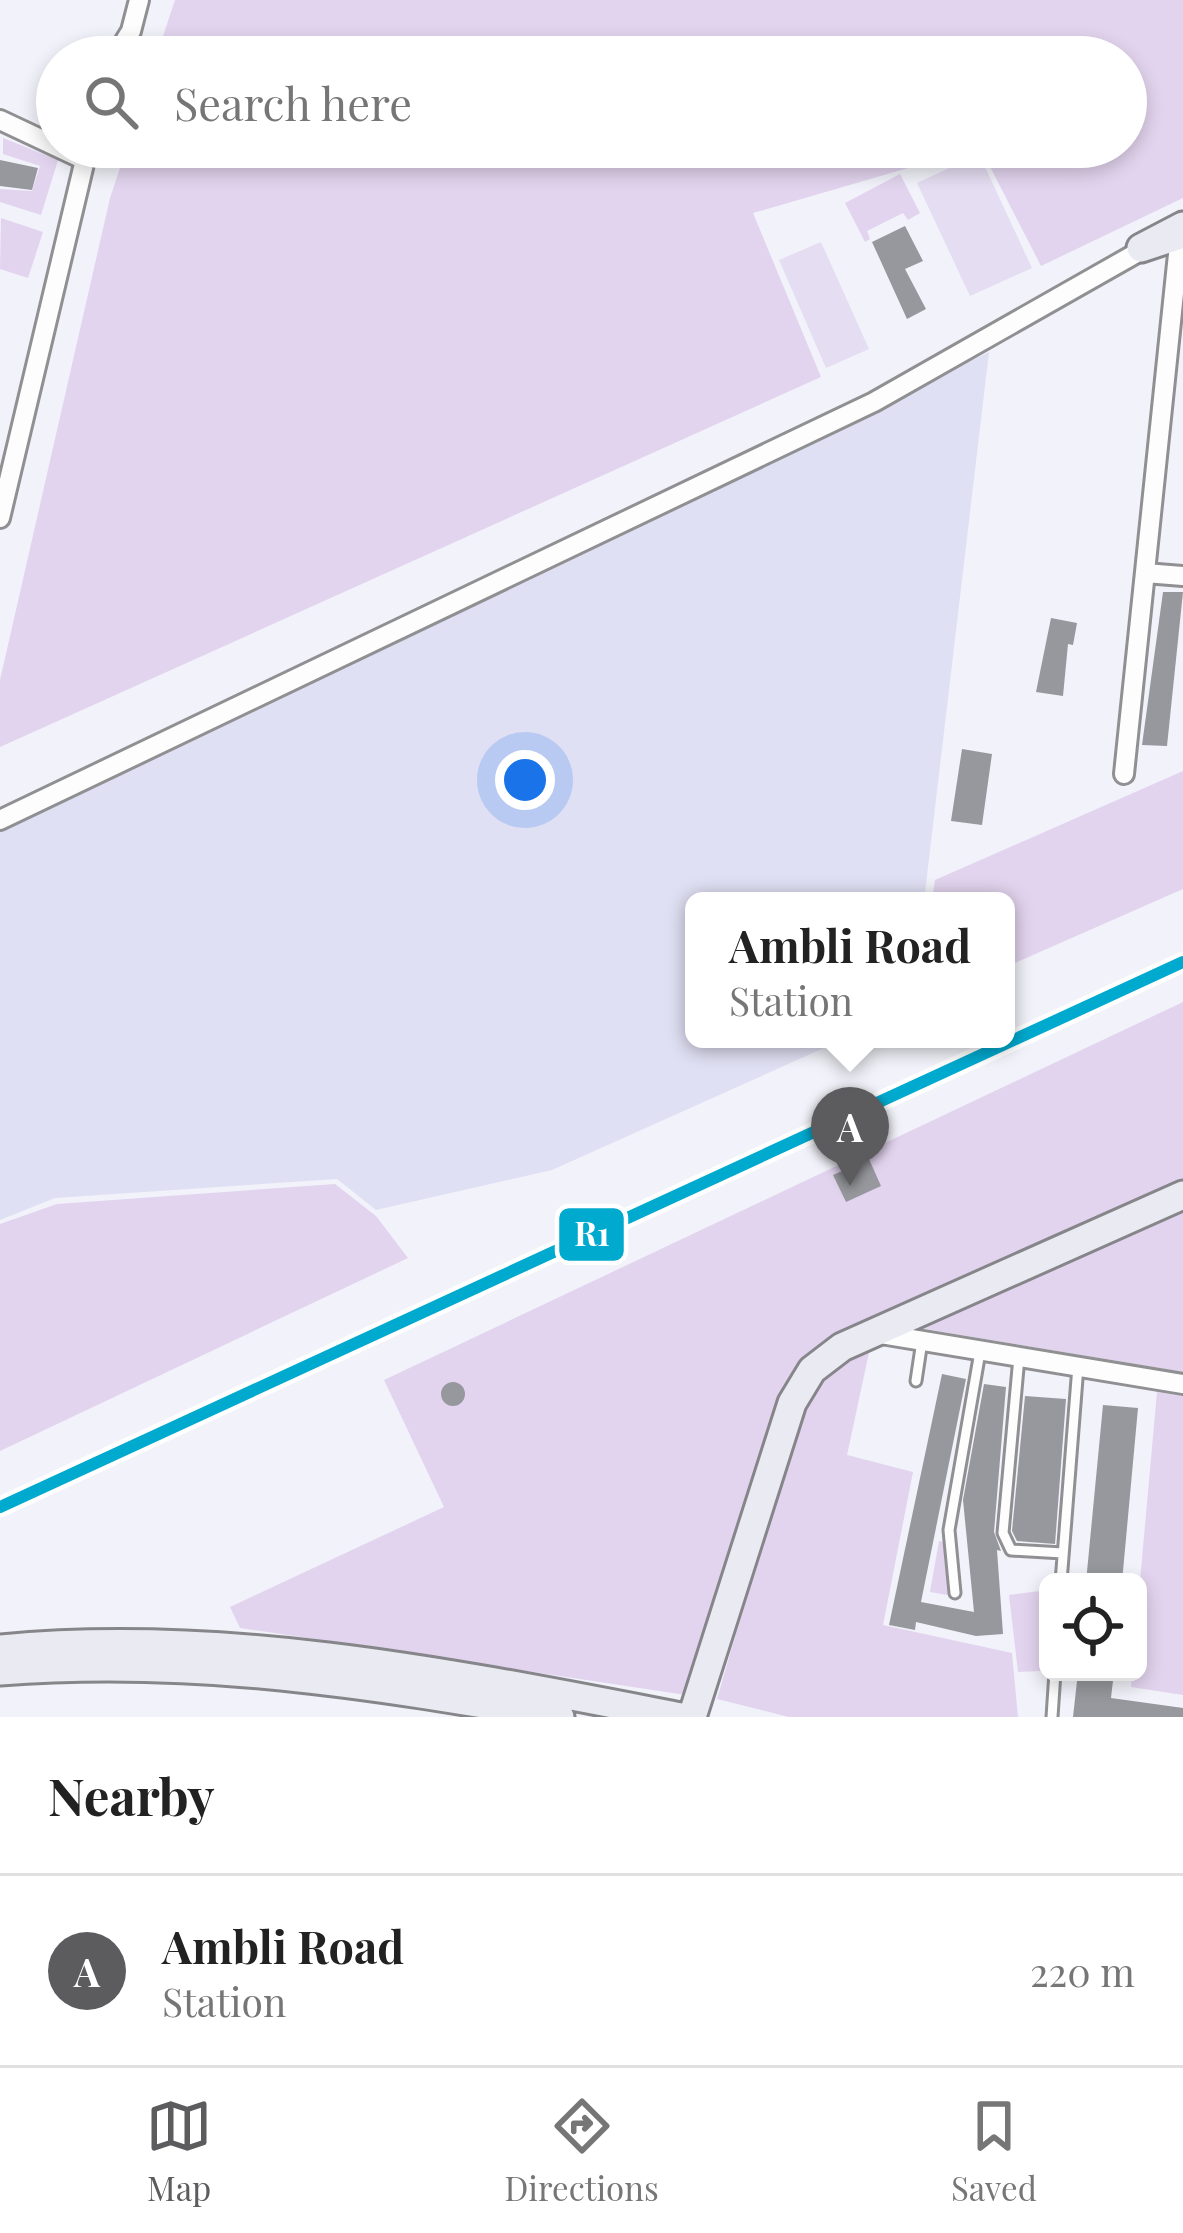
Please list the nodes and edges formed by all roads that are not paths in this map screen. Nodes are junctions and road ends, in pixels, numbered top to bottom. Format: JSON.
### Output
{"nodes":[{"id":1,"x":139,"y":0,"type":"edge"},
{"id":2,"x":128,"y":36,"type":"edge"},
{"id":3,"x":0,"y":120,"type":"edge"},
{"id":4,"x":36,"y":134,"type":"edge"},
{"id":5,"x":83,"y":168,"type":"edge"},
{"id":6,"x":1182,"y":232,"type":"edge"},
{"id":7,"x":1142,"y":248,"type":"joint"},
{"id":8,"x":0,"y":518,"type":"edge"},
{"id":9,"x":1145,"y":573,"type":"junction"},
{"id":10,"x":1183,"y":576,"type":"edge"},
{"id":11,"x":1124,"y":774,"type":"dead end"},
{"id":12,"x":0,"y":820,"type":"edge"},
{"id":13,"x":1183,"y":1195,"type":"edge"},
{"id":14,"x":881,"y":1334,"type":"junction"},
{"id":15,"x":922,"y":1341,"type":"junction"},
{"id":16,"x":980,"y":1352,"type":"junction"},
{"id":17,"x":1019,"y":1357,"type":"junction"},
{"id":18,"x":1078,"y":1366,"type":"junction"},
{"id":19,"x":916,"y":1381,"type":"dead end"},
{"id":20,"x":1183,"y":1384,"type":"edge"},
{"id":21,"x":1063,"y":1553,"type":"junction"},
{"id":22,"x":1062,"y":1573,"type":"edge"},
{"id":23,"x":955,"y":1593,"type":"dead end"},
{"id":24,"x":0,"y":1645,"type":"edge"},
{"id":25,"x":0,"y":1675,"type":"edge"},
{"id":26,"x":1054,"y":1681,"type":"edge"},
{"id":27,"x":651,"y":1711,"type":"junction"},
{"id":28,"x":461,"y":1717,"type":"edge"},
{"id":29,"x":560,"y":1717,"type":"edge"},
{"id":30,"x":681,"y":1717,"type":"edge"},
{"id":31,"x":692,"y":1717,"type":"edge"},
{"id":32,"x":1052,"y":1717,"type":"edge"}],
"edges":[{"from":1,"to":2,"type":"street"},
{"from":3,"to":4,"type":"street"},
{"from":5,"to":8,"type":"street"},
{"from":6,"to":7,"type":"street"},
{"from":6,"to":9,"type":"street"},
{"from":7,"to":12,"type":"street"},
{"from":9,"to":10,"type":"street"},
{"from":9,"to":11,"type":"street"},
{"from":13,"to":14,"type":"street"},
{"from":14,"to":15,"type":"street"},
{"from":14,"to":31,"type":"street"},
{"from":15,"to":16,"type":"street"},
{"from":15,"to":19,"type":"lane"},
{"from":16,"to":17,"type":"street"},
{"from":16,"to":23,"type":"lane"},
{"from":17,"to":18,"type":"street"},
{"from":17,"to":21,"type":"lane"},
{"from":18,"to":20,"type":"street"},
{"from":18,"to":21,"type":"lane"},
{"from":21,"to":22,"type":"lane"},
{"from":24,"to":27,"type":"street"},
{"from":24,"to":27,"type":"street"},
{"from":25,"to":28,"type":"street"},
{"from":25,"to":29,"type":"street"},
{"from":26,"to":32,"type":"lane"},
{"from":27,"to":30,"type":"street"}]}
